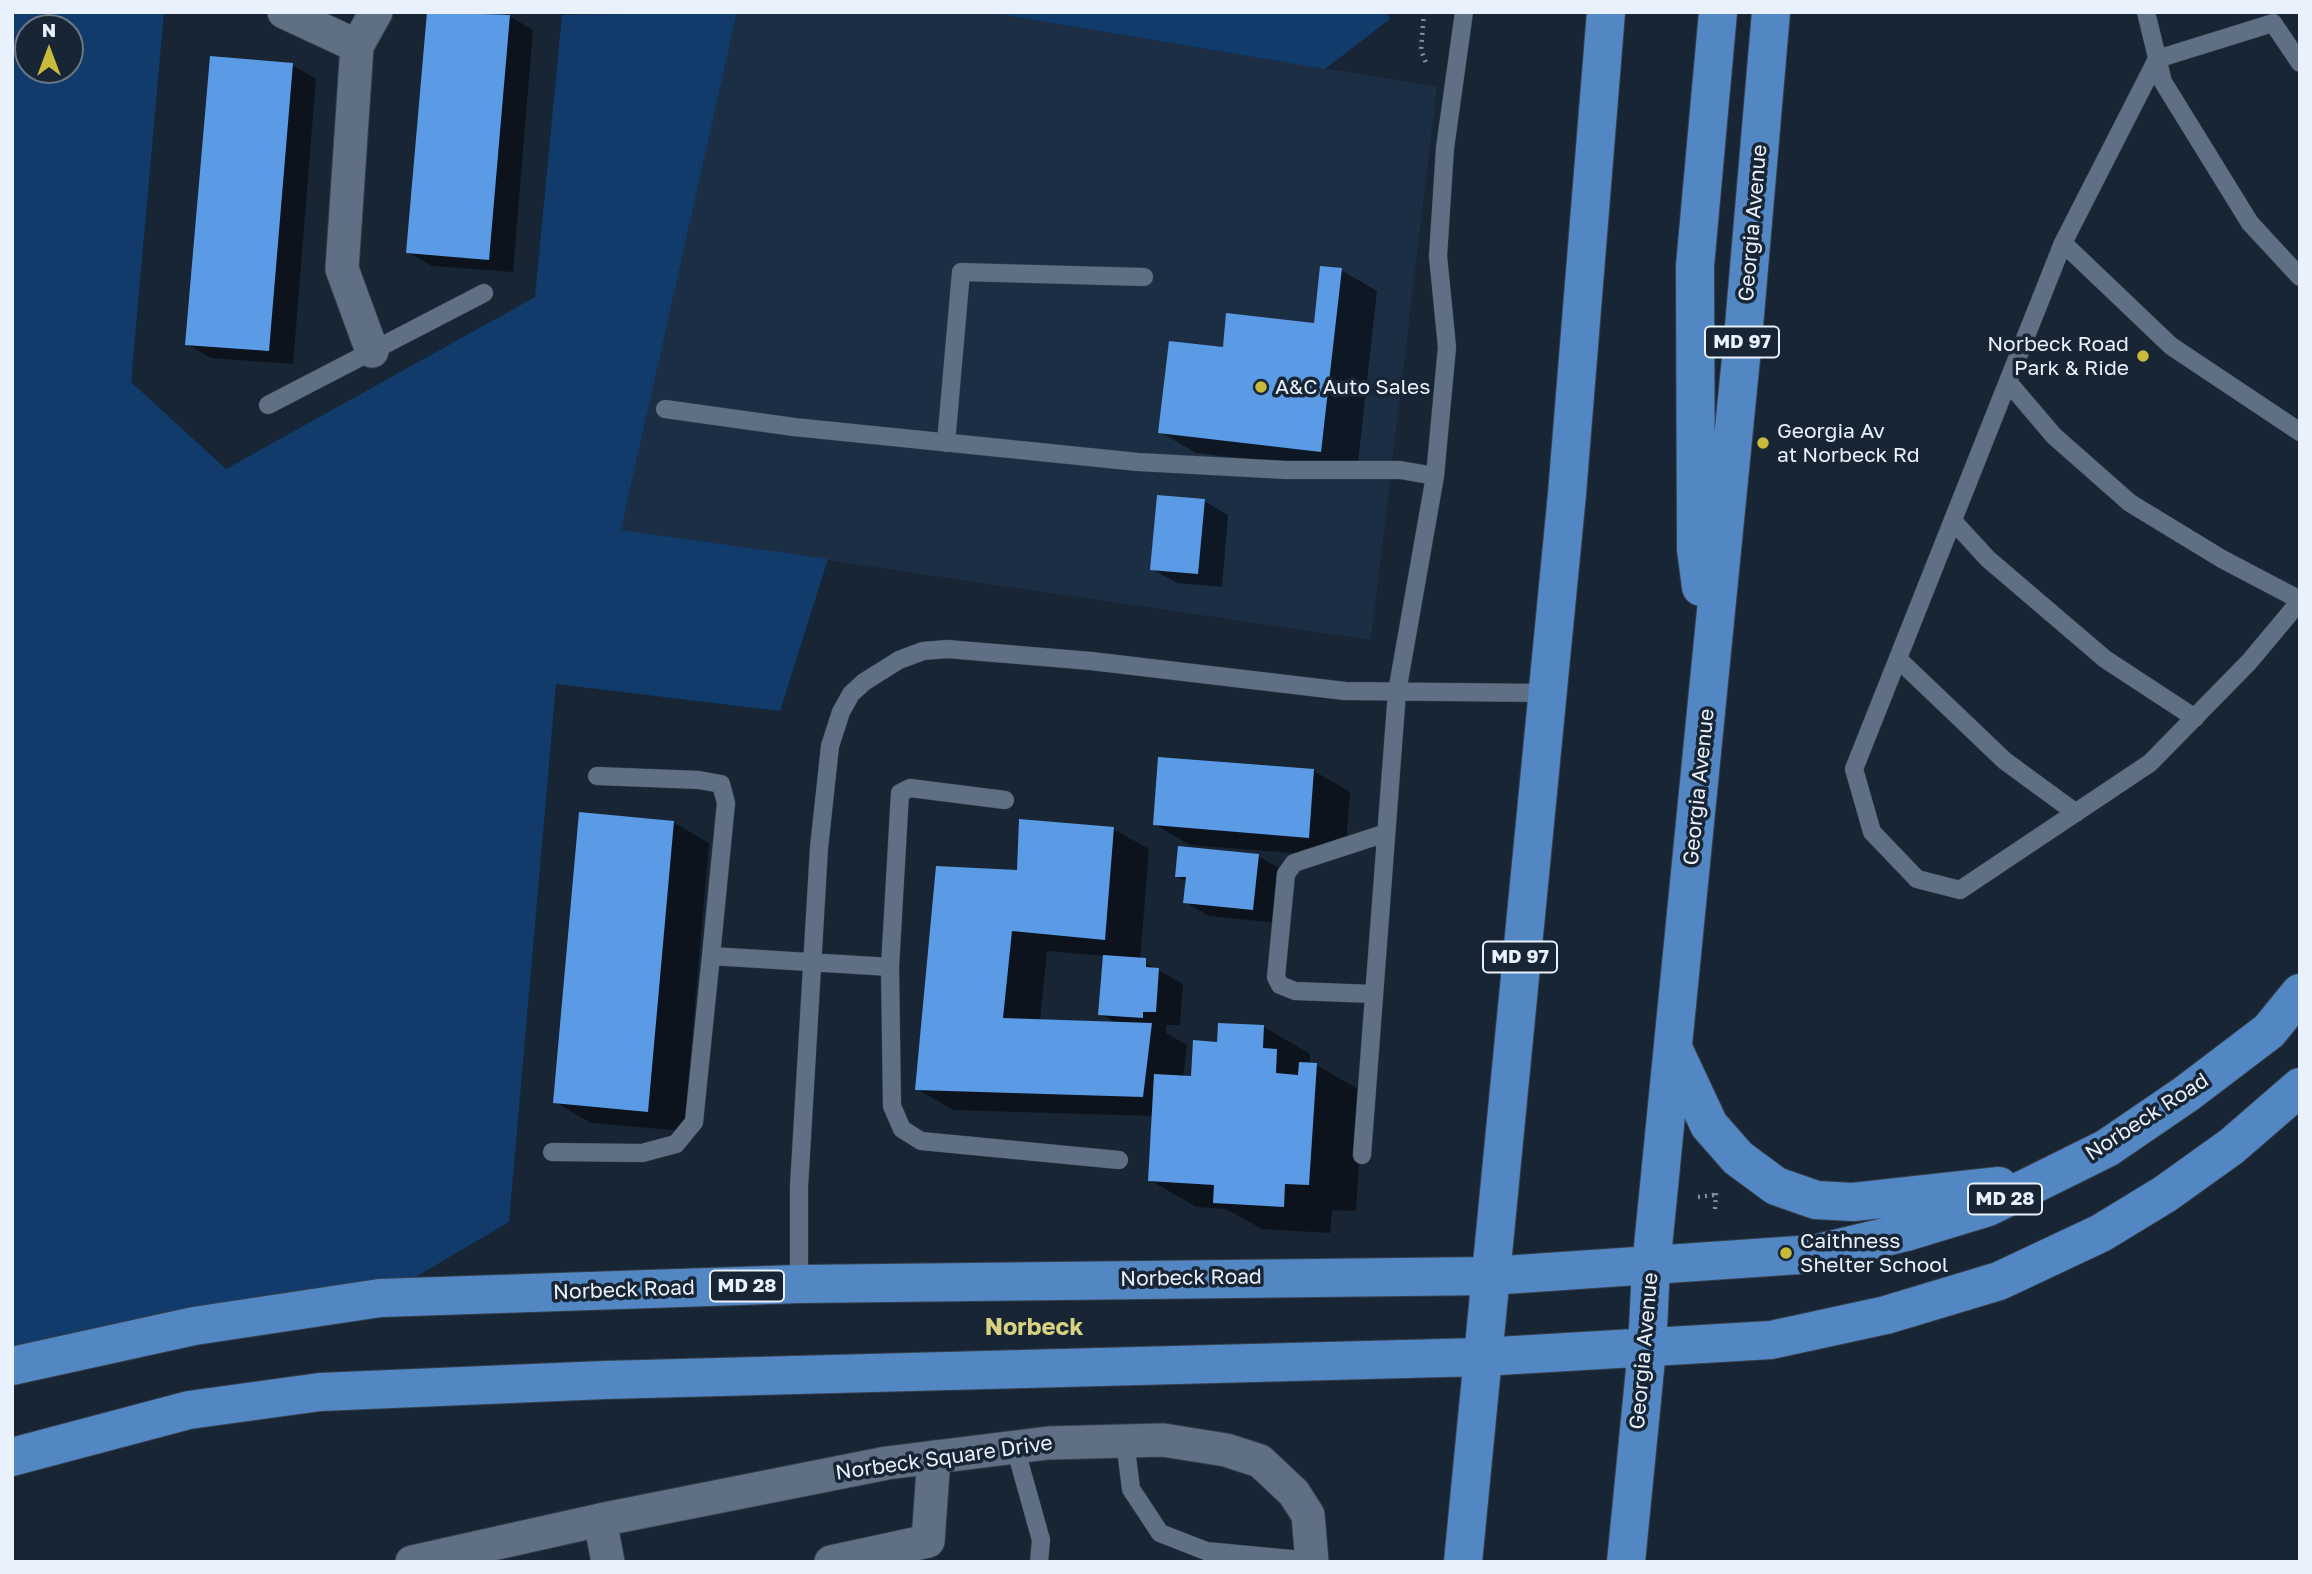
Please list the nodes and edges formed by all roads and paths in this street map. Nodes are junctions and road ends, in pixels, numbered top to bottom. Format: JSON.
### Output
{"nodes":[{"id":1,"x":284,"y":12,"type":"edge"},
{"id":2,"x":376,"y":12,"type":"edge"},
{"id":3,"x":1464,"y":12,"type":"edge"},
{"id":4,"x":1606,"y":12,"type":"edge"},
{"id":5,"x":1718,"y":12,"type":"edge"},
{"id":6,"x":1771,"y":12,"type":"edge"},
{"id":7,"x":2146,"y":12,"type":"edge"},
{"id":8,"x":357,"y":46,"type":"junction"},
{"id":9,"x":2157,"y":59,"type":"junction"},
{"id":10,"x":2300,"y":62,"type":"edge"},
{"id":11,"x":2063,"y":243,"type":"junction"},
{"id":12,"x":1144,"y":276,"type":"dead end"},
{"id":13,"x":2300,"y":277,"type":"edge"},
{"id":14,"x":484,"y":293,"type":"dead end"},
{"id":15,"x":372,"y":351,"type":"junction"},
{"id":16,"x":2008,"y":382,"type":"junction"},
{"id":17,"x":268,"y":405,"type":"dead end"},
{"id":18,"x":666,"y":409,"type":"dead end"},
{"id":19,"x":2300,"y":432,"type":"edge"},
{"id":20,"x":946,"y":443,"type":"junction"},
{"id":21,"x":1434,"y":476,"type":"junction"},
{"id":22,"x":1953,"y":521,"type":"junction"},
{"id":23,"x":2300,"y":601,"type":"edge"},
{"id":24,"x":1898,"y":659,"type":"junction"},
{"id":25,"x":1710,"y":672,"type":"junction"},
{"id":26,"x":1397,"y":692,"type":"junction"},
{"id":27,"x":1547,"y":693,"type":"junction"},
{"id":28,"x":2195,"y":718,"type":"junction"},
{"id":29,"x":597,"y":776,"type":"dead end"},
{"id":30,"x":1005,"y":800,"type":"dead end"},
{"id":31,"x":2076,"y":813,"type":"junction"},
{"id":32,"x":1386,"y":833,"type":"junction"},
{"id":33,"x":711,"y":956,"type":"junction"},
{"id":34,"x":812,"y":960,"type":"junction"},
{"id":35,"x":890,"y":967,"type":"junction"},
{"id":36,"x":2300,"y":993,"type":"edge"},
{"id":37,"x":1374,"y":994,"type":"junction"},
{"id":38,"x":1673,"y":1048,"type":"junction"},
{"id":39,"x":2300,"y":1087,"type":"edge"},
{"id":40,"x":552,"y":1152,"type":"dead end"},
{"id":41,"x":1362,"y":1155,"type":"dead end"},
{"id":42,"x":1119,"y":1160,"type":"dead end"},
{"id":43,"x":2039,"y":1181,"type":"junction"},
{"id":44,"x":1651,"y":1267,"type":"junction"},
{"id":45,"x":1489,"y":1276,"type":"junction"},
{"id":46,"x":799,"y":1284,"type":"junction"},
{"id":47,"x":1647,"y":1349,"type":"junction"},
{"id":48,"x":1481,"y":1357,"type":"junction"},
{"id":49,"x":12,"y":1366,"type":"edge"},
{"id":50,"x":1125,"y":1441,"type":"junction"},
{"id":51,"x":1015,"y":1447,"type":"junction"},
{"id":52,"x":12,"y":1457,"type":"edge"},
{"id":53,"x":934,"y":1457,"type":"junction"},
{"id":54,"x":600,"y":1520,"type":"junction"},
{"id":55,"x":412,"y":1562,"type":"edge"},
{"id":56,"x":608,"y":1562,"type":"edge"},
{"id":57,"x":831,"y":1562,"type":"edge"},
{"id":58,"x":1039,"y":1562,"type":"edge"},
{"id":59,"x":1312,"y":1562,"type":"edge"},
{"id":60,"x":1463,"y":1562,"type":"edge"},
{"id":61,"x":1626,"y":1562,"type":"edge"}],
"edges":[{"from":1,"to":8,"type":"street"},
{"from":2,"to":8,"type":"street"},
{"from":3,"to":21,"type":"lane"},
{"from":4,"to":27,"type":"main road","number":"MD 97"},
{"from":5,"to":25,"type":"main road"},
{"from":6,"to":25,"type":"main road","name":"Georgia Avenue","number":"MD 97"},
{"from":7,"to":9,"type":"lane"},
{"from":8,"to":15,"type":"street"},
{"from":9,"to":10,"type":"lane"},
{"from":9,"to":11,"type":"lane"},
{"from":9,"to":13,"type":"lane"},
{"from":11,"to":16,"type":"lane"},
{"from":11,"to":19,"type":"lane"},
{"from":12,"to":20,"type":"lane"},
{"from":14,"to":15,"type":"lane"},
{"from":15,"to":17,"type":"lane"},
{"from":16,"to":22,"type":"lane"},
{"from":16,"to":23,"type":"lane"},
{"from":18,"to":20,"type":"lane"},
{"from":20,"to":21,"type":"lane"},
{"from":21,"to":26,"type":"lane"},
{"from":22,"to":24,"type":"lane"},
{"from":22,"to":28,"type":"lane"},
{"from":23,"to":28,"type":"lane"},
{"from":24,"to":31,"type":"lane"},
{"from":24,"to":31,"type":"lane"},
{"from":25,"to":38,"type":"main road","name":"Georgia Avenue","number":"MD 97"},
{"from":26,"to":27,"type":"lane"},
{"from":26,"to":32,"type":"lane"},
{"from":26,"to":34,"type":"lane"},
{"from":27,"to":45,"type":"main road","number":"MD 97"},
{"from":28,"to":31,"type":"lane"},
{"from":29,"to":33,"type":"lane"},
{"from":30,"to":35,"type":"lane"},
{"from":32,"to":37,"type":"lane"},
{"from":32,"to":37,"type":"lane"},
{"from":33,"to":34,"type":"lane"},
{"from":33,"to":40,"type":"lane"},
{"from":34,"to":35,"type":"lane"},
{"from":34,"to":46,"type":"lane"},
{"from":35,"to":42,"type":"lane"},
{"from":36,"to":43,"type":"main road","name":"Norbeck Road","number":"MD 28"},
{"from":37,"to":41,"type":"lane"},
{"from":38,"to":43,"type":"main road"},
{"from":38,"to":44,"type":"main road","name":"Georgia Avenue","number":"MD 97"},
{"from":39,"to":47,"type":"main road"},
{"from":43,"to":44,"type":"main road","name":"Norbeck Road","number":"MD 28"},
{"from":44,"to":45,"type":"main road","name":"Norbeck Road","number":"MD 28"},
{"from":44,"to":47,"type":"main road","name":"Georgia Avenue","number":"MD 97"},
{"from":45,"to":46,"type":"main road","name":"Norbeck Road","number":"MD 28"},
{"from":45,"to":48,"type":"main road","number":"MD 97"},
{"from":46,"to":49,"type":"main road","name":"Norbeck Road","number":"MD 28"},
{"from":47,"to":48,"type":"main road"},
{"from":47,"to":61,"type":"main road","name":"Georgia Avenue","number":"MD 97"},
{"from":48,"to":52,"type":"main road"},
{"from":48,"to":60,"type":"main road","number":"MD 97"},
{"from":50,"to":51,"type":"street","name":"Norbeck Square Drive"},
{"from":50,"to":59,"type":"lane"},
{"from":50,"to":59,"type":"street","name":"Norbeck Square Drive"},
{"from":51,"to":53,"type":"street","name":"Norbeck Square Drive"},
{"from":51,"to":58,"type":"lane"},
{"from":53,"to":54,"type":"street","name":"Norbeck Square Drive"},
{"from":53,"to":57,"type":"street"},
{"from":54,"to":55,"type":"street","name":"Norbeck Square Drive"},
{"from":54,"to":56,"type":"street"}]}
